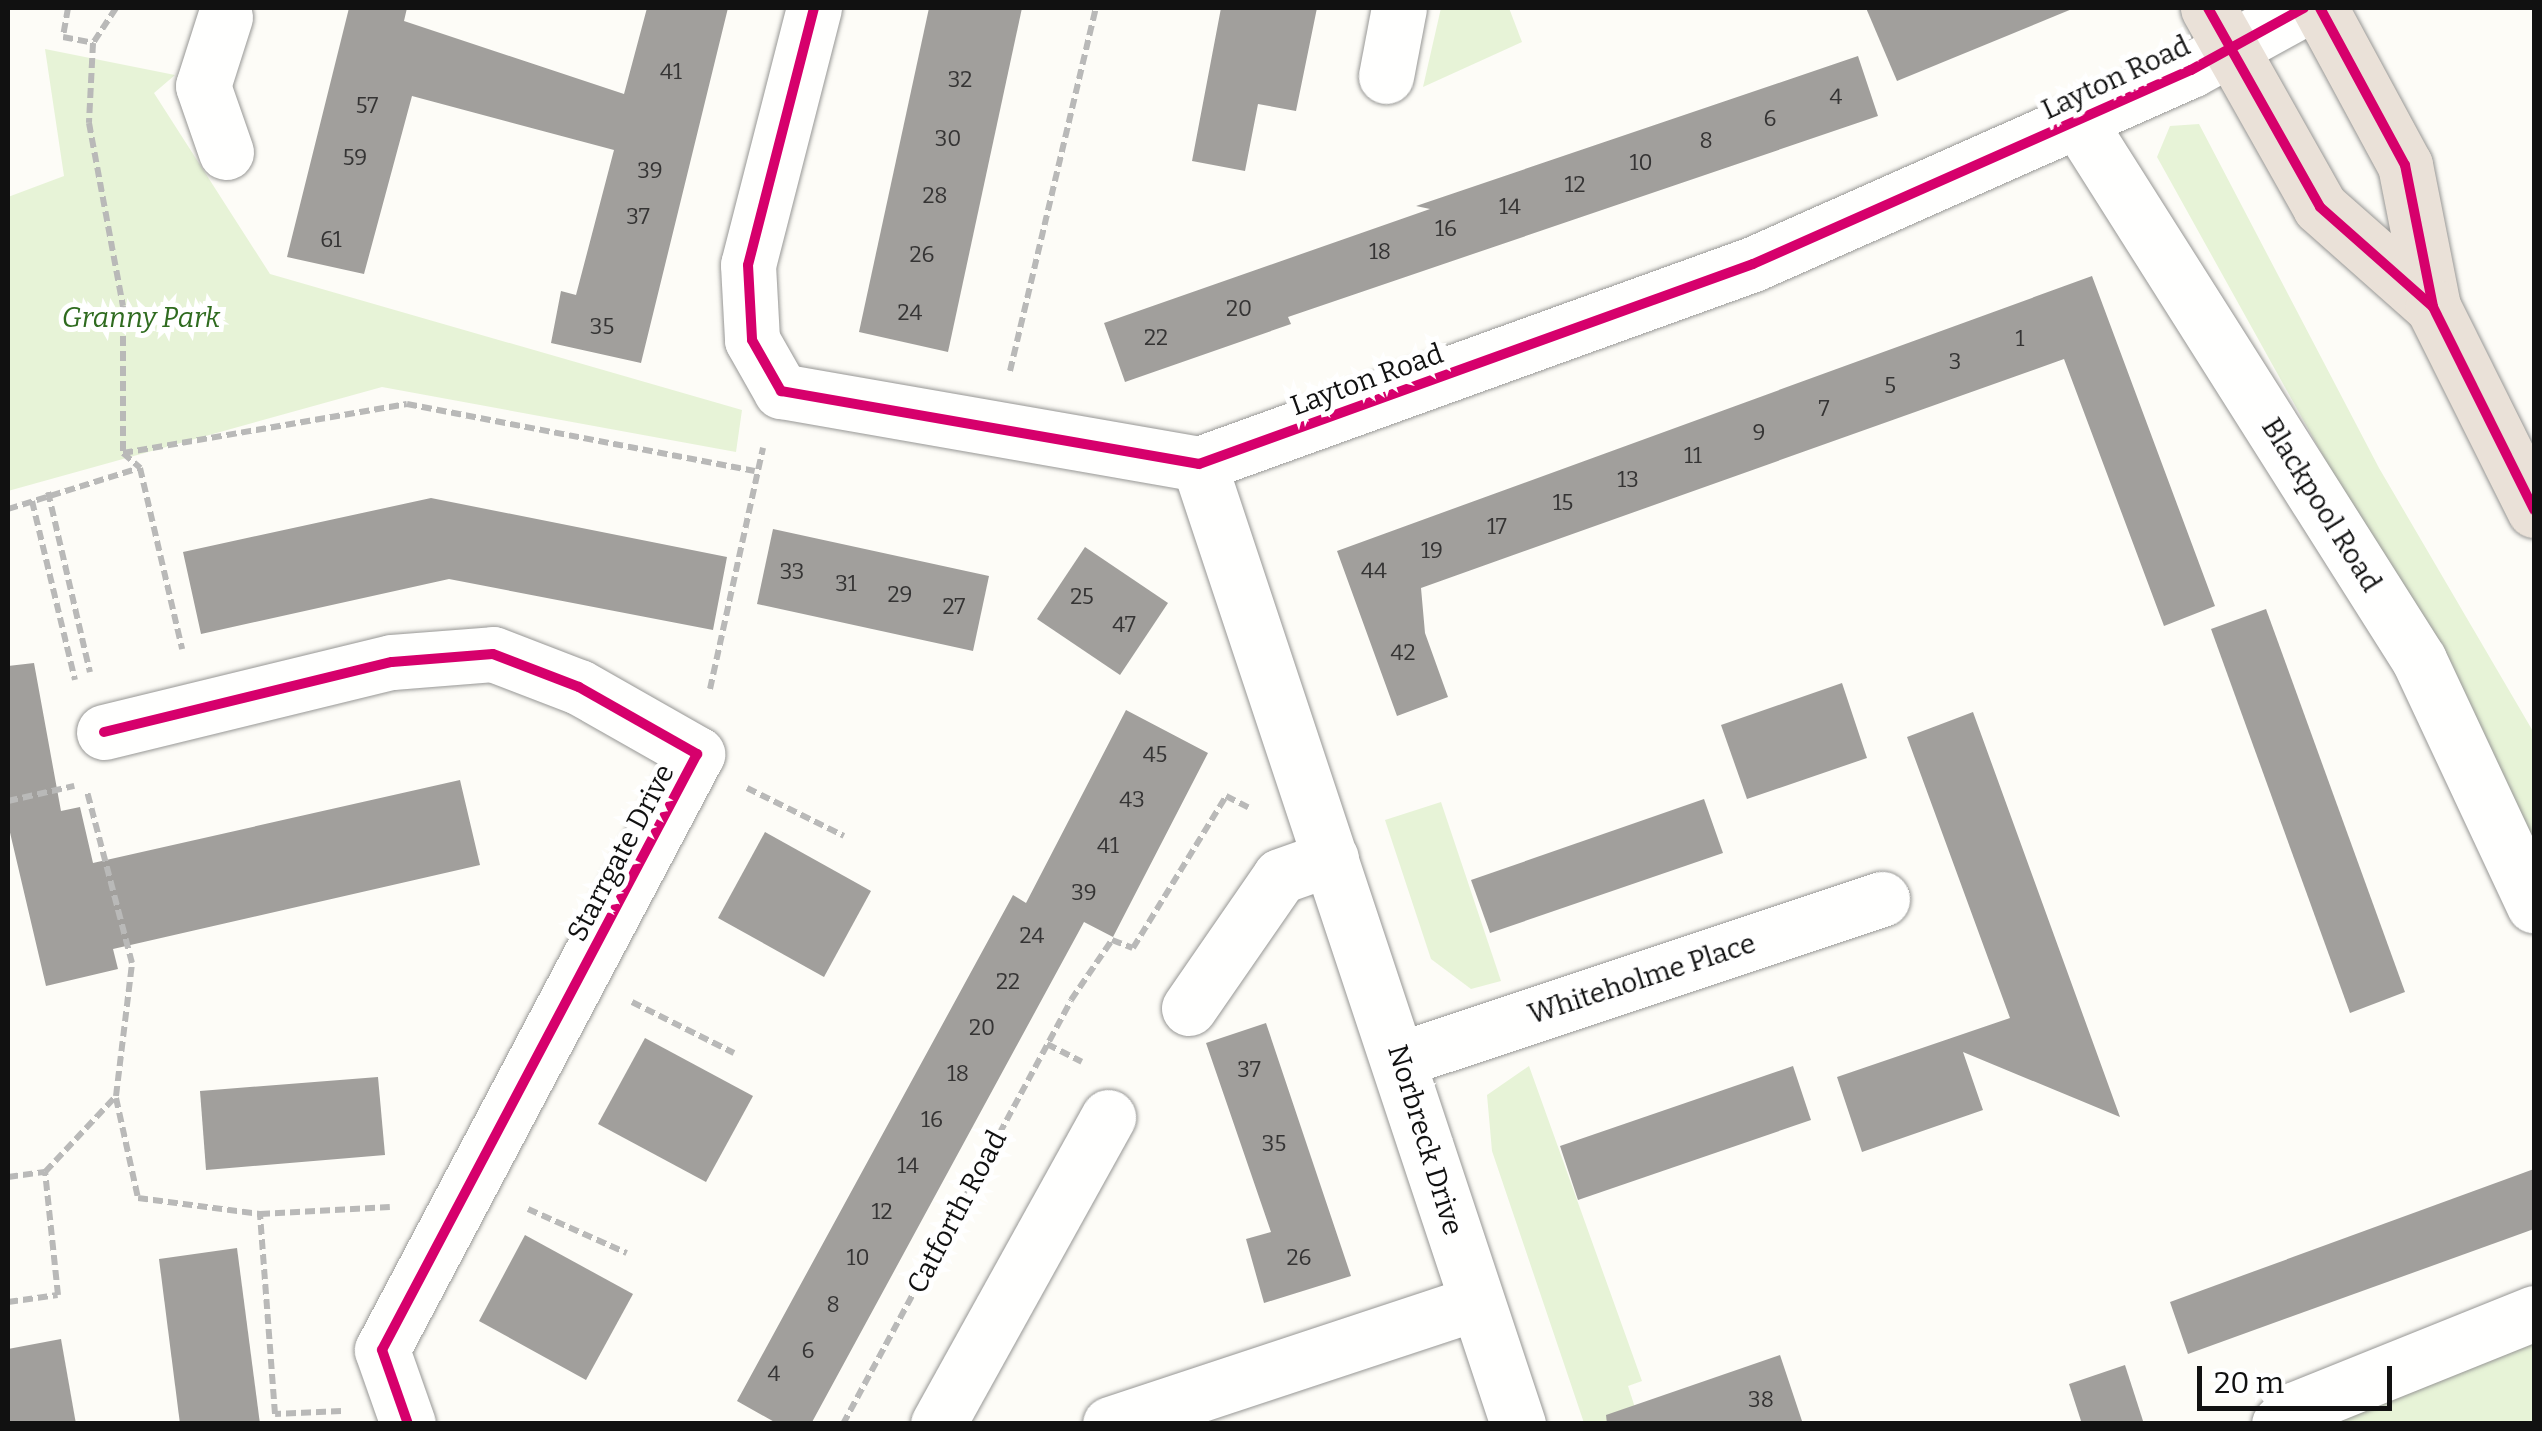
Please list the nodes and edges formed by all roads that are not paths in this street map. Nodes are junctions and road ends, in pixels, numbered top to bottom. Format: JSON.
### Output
{"nodes":[{"id":1,"x":814,"y":8,"type":"edge"},
{"id":2,"x":1399,"y":8,"type":"edge"},
{"id":3,"x":2304,"y":8,"type":"edge"},
{"id":4,"x":2320,"y":8,"type":"edge"},
{"id":5,"x":211,"y":11,"type":"edge"},
{"id":6,"x":2220,"y":27,"type":"edge"},
{"id":7,"x":1386,"y":76,"type":"dead end"},
{"id":8,"x":2078,"y":120,"type":"junction"},
{"id":9,"x":226,"y":152,"type":"dead end"},
{"id":10,"x":2433,"y":307,"type":"junction"},
{"id":11,"x":1199,"y":464,"type":"junction"},
{"id":12,"x":2534,"y":510,"type":"edge"},
{"id":13,"x":90,"y":713,"type":"road end"},
{"id":14,"x":1331,"y":858,"type":"junction"},
{"id":15,"x":1882,"y":899,"type":"dead end"},
{"id":16,"x":2534,"y":905,"type":"edge"},
{"id":17,"x":1189,"y":1008,"type":"dead end"},
{"id":18,"x":1401,"y":1059,"type":"junction"},
{"id":19,"x":1108,"y":1117,"type":"dead end"},
{"id":20,"x":1476,"y":1303,"type":"junction"},
{"id":21,"x":2534,"y":1313,"type":"edge"},
{"id":22,"x":405,"y":1415,"type":"edge"},
{"id":23,"x":938,"y":1424,"type":"edge"},
{"id":24,"x":1110,"y":1424,"type":"edge"},
{"id":25,"x":1518,"y":1424,"type":"edge"},
{"id":26,"x":2279,"y":1424,"type":"edge"}],
"edges":[{"from":1,"to":11,"type":"street","name":"Layton Road"},
{"from":2,"to":7,"type":"street"},
{"from":3,"to":6,"type":"street","name":"Layton Road"},
{"from":4,"to":10,"type":"highway"},
{"from":5,"to":9,"type":"street"},
{"from":6,"to":8,"type":"street","name":"Layton Road"},
{"from":6,"to":10,"type":"highway"},
{"from":8,"to":11,"type":"street","name":"Layton Road"},
{"from":8,"to":16,"type":"street","name":"Blackpool Road"},
{"from":10,"to":12,"type":"highway"},
{"from":11,"to":14,"type":"street","name":"Norbreck Drive"},
{"from":13,"to":22,"type":"street","name":"Starrgate Drive"},
{"from":14,"to":17,"type":"street"},
{"from":14,"to":18,"type":"street","name":"Norbreck Drive"},
{"from":15,"to":18,"type":"street","name":"Whiteholme Place"},
{"from":18,"to":20,"type":"street","name":"Norbreck Drive"},
{"from":19,"to":23,"type":"street"},
{"from":20,"to":24,"type":"street"},
{"from":20,"to":25,"type":"street","name":"Norbreck Drive"},
{"from":21,"to":26,"type":"street"}]}
